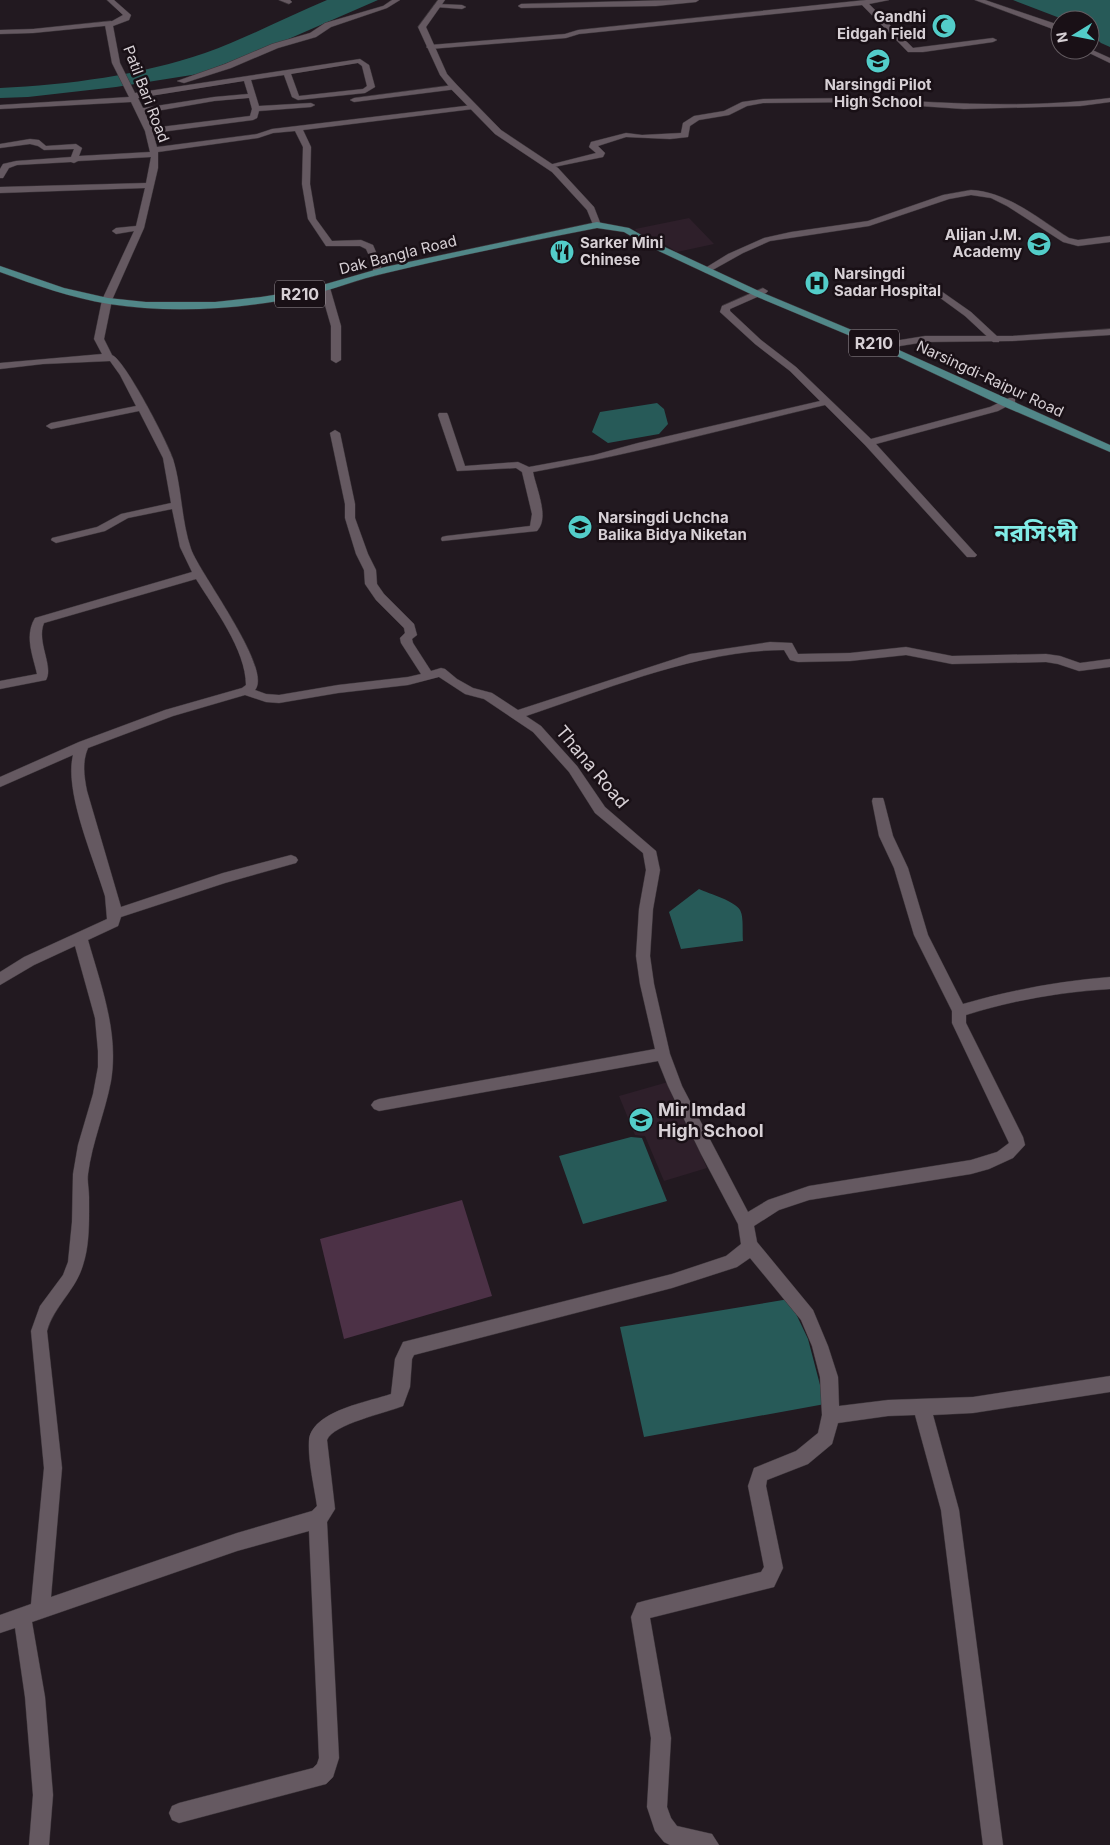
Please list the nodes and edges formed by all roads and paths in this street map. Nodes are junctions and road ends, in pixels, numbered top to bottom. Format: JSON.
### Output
{"nodes":[{"id":1,"x":125,"y":0,"type":"edge"},
{"id":2,"x":397,"y":0,"type":"edge"},
{"id":3,"x":696,"y":0,"type":"edge"},
{"id":4,"x":886,"y":0,"type":"edge"},
{"id":5,"x":978,"y":0,"type":"edge"},
{"id":6,"x":111,"y":1,"type":"edge"},
{"id":7,"x":849,"y":2,"type":"edge"},
{"id":8,"x":440,"y":3,"type":"edge"},
{"id":9,"x":864,"y":3,"type":"junction"},
{"id":10,"x":521,"y":6,"type":"dead end"},
{"id":11,"x":462,"y":7,"type":"dead end"},
{"id":12,"x":111,"y":23,"type":"junction"},
{"id":13,"x":1050,"y":25,"type":"edge"},
{"id":14,"x":0,"y":32,"type":"edge"},
{"id":15,"x":993,"y":40,"type":"dead end"},
{"id":16,"x":430,"y":47,"type":"junction"},
{"id":17,"x":287,"y":73,"type":"junction"},
{"id":18,"x":246,"y":79,"type":"junction"},
{"id":19,"x":454,"y":87,"type":"junction"},
{"id":20,"x":133,"y":95,"type":"junction"},
{"id":21,"x":251,"y":96,"type":"junction"},
{"id":22,"x":1110,"y":100,"type":"edge"},
{"id":23,"x":0,"y":107,"type":"edge"},
{"id":24,"x":473,"y":107,"type":"junction"},
{"id":25,"x":256,"y":109,"type":"junction"},
{"id":26,"x":140,"y":111,"type":"junction"},
{"id":27,"x":296,"y":128,"type":"junction"},
{"id":28,"x":149,"y":131,"type":"junction"},
{"id":29,"x":0,"y":146,"type":"edge"},
{"id":30,"x":154,"y":152,"type":"junction"},
{"id":31,"x":74,"y":160,"type":"junction"},
{"id":32,"x":549,"y":166,"type":"junction"},
{"id":33,"x":0,"y":176,"type":"edge"},
{"id":34,"x":150,"y":185,"type":"junction"},
{"id":35,"x":0,"y":190,"type":"edge"},
{"id":36,"x":596,"y":225,"type":"junction"},
{"id":37,"x":140,"y":228,"type":"junction"},
{"id":38,"x":116,"y":231,"type":"dead end"},
{"id":39,"x":1110,"y":239,"type":"edge"},
{"id":40,"x":709,"y":268,"type":"junction"},
{"id":41,"x":0,"y":269,"type":"edge"},
{"id":42,"x":377,"y":272,"type":"junction"},
{"id":43,"x":931,"y":287,"type":"dead end"},
{"id":44,"x":325,"y":288,"type":"junction"},
{"id":45,"x":761,"y":292,"type":"junction"},
{"id":46,"x":106,"y":300,"type":"junction"},
{"id":47,"x":1110,"y":332,"type":"edge"},
{"id":48,"x":996,"y":340,"type":"junction"},
{"id":49,"x":890,"y":347,"type":"junction"},
{"id":50,"x":108,"y":357,"type":"junction"},
{"id":51,"x":336,"y":360,"type":"dead end"},
{"id":52,"x":0,"y":366,"type":"edge"},
{"id":53,"x":827,"y":402,"type":"junction"},
{"id":54,"x":1010,"y":402,"type":"junction"},
{"id":55,"x":141,"y":408,"type":"junction"},
{"id":56,"x":443,"y":415,"type":"dead end"},
{"id":57,"x":50,"y":426,"type":"dead end"},
{"id":58,"x":335,"y":433,"type":"dead end"},
{"id":59,"x":869,"y":443,"type":"junction"},
{"id":60,"x":1110,"y":443,"type":"edge"},
{"id":61,"x":1110,"y":449,"type":"edge"},
{"id":62,"x":528,"y":470,"type":"junction"},
{"id":63,"x":175,"y":505,"type":"junction"},
{"id":64,"x":446,"y":539,"type":"dead end"},
{"id":65,"x":56,"y":540,"type":"dead end"},
{"id":66,"x":971,"y":555,"type":"dead end"},
{"id":67,"x":199,"y":574,"type":"junction"},
{"id":68,"x":1110,"y":663,"type":"edge"},
{"id":69,"x":427,"y":674,"type":"junction"},
{"id":70,"x":0,"y":685,"type":"edge"},
{"id":71,"x":246,"y":691,"type":"junction"},
{"id":72,"x":516,"y":715,"type":"junction"},
{"id":73,"x":82,"y":745,"type":"junction"},
{"id":74,"x":0,"y":782,"type":"edge"},
{"id":75,"x":878,"y":801,"type":"dead end"},
{"id":76,"x":291,"y":860,"type":"dead end"},
{"id":77,"x":115,"y":914,"type":"junction"},
{"id":78,"x":80,"y":938,"type":"junction"},
{"id":79,"x":0,"y":979,"type":"edge"},
{"id":80,"x":1110,"y":983,"type":"edge"},
{"id":81,"x":959,"y":1011,"type":"junction"},
{"id":82,"x":663,"y":1054,"type":"junction"},
{"id":83,"x":379,"y":1105,"type":"dead end"},
{"id":84,"x":746,"y":1223,"type":"junction"},
{"id":85,"x":749,"y":1245,"type":"junction"},
{"id":86,"x":1110,"y":1384,"type":"edge"},
{"id":87,"x":922,"y":1408,"type":"junction"},
{"id":88,"x":832,"y":1415,"type":"junction"},
{"id":89,"x":318,"y":1520,"type":"junction"},
{"id":90,"x":31,"y":1613,"type":"junction"},
{"id":91,"x":0,"y":1624,"type":"edge"},
{"id":92,"x":179,"y":1814,"type":"dead end"},
{"id":93,"x":39,"y":1845,"type":"edge"},
{"id":94,"x":709,"y":1845,"type":"edge"},
{"id":95,"x":993,"y":1845,"type":"edge"}],
"edges":[{"from":1,"to":6,"type":"street"},
{"from":2,"to":20,"type":"street"},
{"from":3,"to":10,"type":"street"},
{"from":4,"to":9,"type":"street"},
{"from":5,"to":13,"type":"street"},
{"from":6,"to":12,"type":"street"},
{"from":7,"to":9,"type":"street"},
{"from":7,"to":16,"type":"street"},
{"from":8,"to":11,"type":"street"},
{"from":8,"to":16,"type":"street"},
{"from":9,"to":15,"type":"street"},
{"from":12,"to":14,"type":"street"},
{"from":12,"to":20,"type":"street","name":"Patil Bari Road"},
{"from":16,"to":19,"type":"street"},
{"from":17,"to":17,"type":"street"},
{"from":17,"to":18,"type":"street"},
{"from":18,"to":20,"type":"street"},
{"from":18,"to":21,"type":"street"},
{"from":19,"to":24,"type":"street"},
{"from":19,"to":25,"type":"street"},
{"from":20,"to":23,"type":"street"},
{"from":20,"to":26,"type":"street","name":"Patil Bari Road"},
{"from":21,"to":25,"type":"street"},
{"from":21,"to":26,"type":"street"},
{"from":22,"to":32,"type":"street"},
{"from":24,"to":27,"type":"street"},
{"from":24,"to":32,"type":"street"},
{"from":25,"to":28,"type":"street"},
{"from":26,"to":28,"type":"street","name":"Patil Bari Road"},
{"from":27,"to":30,"type":"street"},
{"from":27,"to":42,"type":"street"},
{"from":28,"to":30,"type":"street","name":"Patil Bari Road"},
{"from":29,"to":31,"type":"street"},
{"from":30,"to":31,"type":"street"},
{"from":30,"to":34,"type":"street","name":"Patil Bari Road"},
{"from":31,"to":33,"type":"street"},
{"from":32,"to":36,"type":"street"},
{"from":34,"to":35,"type":"street"},
{"from":34,"to":37,"type":"street","name":"Patil Bari Road"},
{"from":36,"to":40,"type":"main road","name":"Narsingdi-Raipur Road","number":"R210"},
{"from":36,"to":42,"type":"main road","name":"Dak Bangla Road","number":"R210"},
{"from":37,"to":38,"type":"street"},
{"from":37,"to":46,"type":"street","name":"Patil Bari Road"},
{"from":39,"to":40,"type":"street"},
{"from":40,"to":45,"type":"main road","name":"Narsingdi-Raipur Road","number":"R210"},
{"from":41,"to":46,"type":"main road","name":"Dak Bangla Road","number":"R210"},
{"from":42,"to":44,"type":"main road","name":"Dak Bangla Road","number":"R210"},
{"from":43,"to":48,"type":"street"},
{"from":44,"to":46,"type":"main road","name":"Dak Bangla Road","number":"R210"},
{"from":44,"to":51,"type":"street"},
{"from":45,"to":49,"type":"main road","name":"Narsingdi-Raipur Road","number":"R210"},
{"from":45,"to":53,"type":"street"},
{"from":46,"to":50,"type":"street","name":"Patil Bari Road"},
{"from":47,"to":48,"type":"street"},
{"from":48,"to":49,"type":"street"},
{"from":49,"to":54,"type":"main road","name":"Narsingdi-Raipur Road","number":"R210"},
{"from":50,"to":52,"type":"street"},
{"from":50,"to":55,"type":"street","name":"Patil Bari Road"},
{"from":53,"to":59,"type":"street"},
{"from":53,"to":62,"type":"street"},
{"from":54,"to":59,"type":"street"},
{"from":54,"to":60,"type":"main road","name":"Narsingdi-Raipur Road","number":"R210"},
{"from":54,"to":61,"type":"main road","name":"Narsingdi-Raipur Road","number":"R210"},
{"from":55,"to":57,"type":"street"},
{"from":55,"to":63,"type":"street","name":"Patil Bari Road"},
{"from":56,"to":62,"type":"street"},
{"from":58,"to":69,"type":"street"},
{"from":59,"to":66,"type":"street"},
{"from":62,"to":64,"type":"street"},
{"from":63,"to":65,"type":"street"},
{"from":63,"to":67,"type":"street","name":"Patil Bari Road"},
{"from":67,"to":70,"type":"street"},
{"from":67,"to":71,"type":"street","name":"Patil Bari Road"},
{"from":68,"to":72,"type":"street"},
{"from":69,"to":71,"type":"street","name":"Thana Road"},
{"from":69,"to":72,"type":"street","name":"Thana Road"},
{"from":71,"to":73,"type":"street"},
{"from":72,"to":82,"type":"street","name":"Thana Road"},
{"from":73,"to":74,"type":"street"},
{"from":73,"to":77,"type":"street"},
{"from":75,"to":81,"type":"street"},
{"from":76,"to":77,"type":"street"},
{"from":77,"to":78,"type":"street"},
{"from":78,"to":79,"type":"street"},
{"from":78,"to":90,"type":"street"},
{"from":80,"to":81,"type":"street"},
{"from":81,"to":84,"type":"street"},
{"from":82,"to":83,"type":"street"},
{"from":82,"to":84,"type":"street","name":"Thana Road"},
{"from":84,"to":85,"type":"street"},
{"from":85,"to":88,"type":"street"},
{"from":85,"to":89,"type":"street"},
{"from":86,"to":87,"type":"street"},
{"from":87,"to":88,"type":"street"},
{"from":87,"to":95,"type":"street"},
{"from":88,"to":94,"type":"street"},
{"from":89,"to":90,"type":"street"},
{"from":89,"to":92,"type":"street"},
{"from":90,"to":91,"type":"street"},
{"from":90,"to":93,"type":"street"}]}
